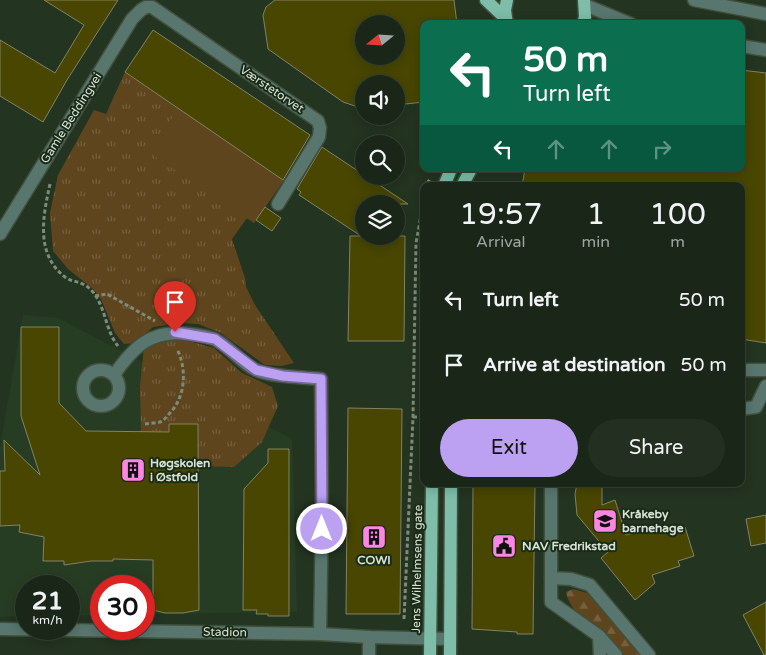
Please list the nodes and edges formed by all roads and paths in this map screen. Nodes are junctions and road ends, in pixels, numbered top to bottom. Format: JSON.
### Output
{"nodes":[{"id":1,"x":486,"y":0,"type":"edge"},
{"id":2,"x":507,"y":0,"type":"edge"},
{"id":3,"x":694,"y":0,"type":"edge"},
{"id":4,"x":584,"y":2,"type":"edge"},
{"id":5,"x":146,"y":7,"type":"joint"},
{"id":6,"x":766,"y":14,"type":"edge"},
{"id":7,"x":506,"y":20,"type":"edge"},
{"id":8,"x":507,"y":20,"type":"edge"},
{"id":9,"x":584,"y":20,"type":"edge"},
{"id":10,"x":622,"y":20,"type":"edge"},
{"id":11,"x":745,"y":47,"type":"edge"},
{"id":12,"x":766,"y":50,"type":"edge"},
{"id":13,"x":44,"y":163,"type":"junction"},
{"id":14,"x":278,"y":204,"type":"dead end"},
{"id":15,"x":420,"y":220,"type":"edge"},
{"id":16,"x":0,"y":234,"type":"edge"},
{"id":17,"x":127,"y":356,"type":"junction"},
{"id":18,"x":745,"y":370,"type":"edge"},
{"id":19,"x":766,"y":370,"type":"edge"},
{"id":20,"x":114,"y":375,"type":"dead end"},
{"id":21,"x":766,"y":386,"type":"edge"},
{"id":22,"x":745,"y":408,"type":"edge"},
{"id":23,"x":413,"y":417,"type":"junction"},
{"id":24,"x":420,"y":417,"type":"edge"},
{"id":25,"x":432,"y":487,"type":"edge"},
{"id":26,"x":451,"y":487,"type":"edge"},
{"id":27,"x":551,"y":487,"type":"edge"},
{"id":28,"x":551,"y":578,"type":"junction"},
{"id":29,"x":404,"y":619,"type":"dead end"},
{"id":30,"x":0,"y":629,"type":"edge"},
{"id":31,"x":320,"y":634,"type":"junction"},
{"id":32,"x":599,"y":636,"type":"junction"},
{"id":33,"x":369,"y":637,"type":"junction"},
{"id":34,"x":430,"y":639,"type":"junction"},
{"id":35,"x":450,"y":639,"type":"junction"},
{"id":36,"x":369,"y":655,"type":"edge"},
{"id":37,"x":430,"y":655,"type":"edge"},
{"id":38,"x":450,"y":655,"type":"edge"},
{"id":39,"x":600,"y":655,"type":"edge"},
{"id":40,"x":616,"y":655,"type":"edge"},
{"id":41,"x":649,"y":655,"type":"edge"}],
"edges":[{"from":1,"to":7,"type":"main road"},
{"from":2,"to":8,"type":"main road"},
{"from":3,"to":6,"type":"street"},
{"from":4,"to":9,"type":"main road"},
{"from":4,"to":10,"type":"street"},
{"from":5,"to":13,"type":"street","name":"Gamle Beddingvei"},
{"from":5,"to":14,"type":"street","name":"Værstetorvet"},
{"from":11,"to":12,"type":"street"},
{"from":13,"to":16,"type":"street","name":"Gamle Beddingvei"},
{"from":13,"to":17,"type":"path"},
{"from":15,"to":23,"type":"path"},
{"from":17,"to":20,"type":"street"},
{"from":17,"to":31,"type":"street"},
{"from":18,"to":19,"type":"street"},
{"from":21,"to":22,"type":"street"},
{"from":23,"to":24,"type":"path"},
{"from":23,"to":29,"type":"path"},
{"from":25,"to":34,"type":"main road","name":"Jens Wilhelmsens gate"},
{"from":26,"to":35,"type":"main road"},
{"from":27,"to":28,"type":"street"},
{"from":28,"to":32,"type":"street"},
{"from":28,"to":41,"type":"street"},
{"from":30,"to":31,"type":"street","name":"Stadion"},
{"from":31,"to":33,"type":"street","name":"Stadion"},
{"from":32,"to":39,"type":"street"},
{"from":32,"to":40,"type":"street"},
{"from":33,"to":34,"type":"street","name":"Stadion"},
{"from":33,"to":36,"type":"street"},
{"from":34,"to":35,"type":"street","name":"Stadion"},
{"from":34,"to":37,"type":"main road","name":"Jens Wilhelmsens gate"},
{"from":35,"to":38,"type":"main road"}]}
